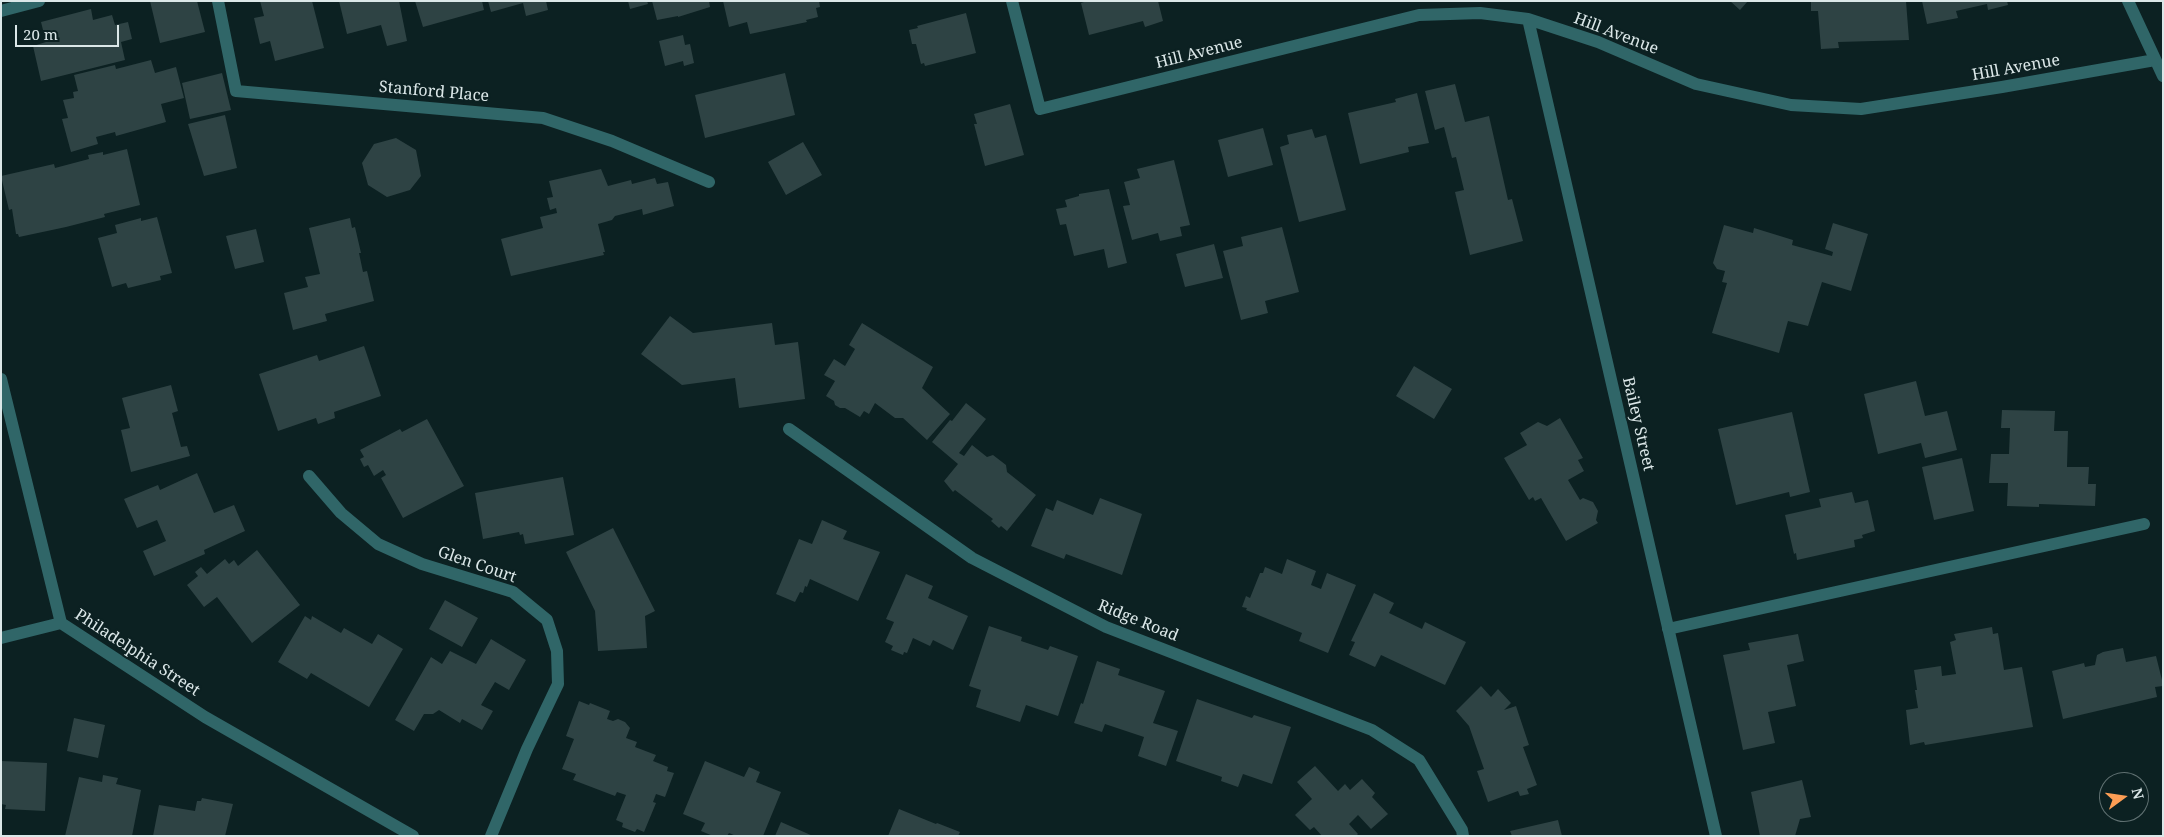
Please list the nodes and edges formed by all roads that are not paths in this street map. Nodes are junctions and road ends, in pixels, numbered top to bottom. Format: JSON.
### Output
{"nodes":[{"id":1,"x":39,"y":1,"type":"edge"},
{"id":2,"x":218,"y":1,"type":"edge"},
{"id":3,"x":1012,"y":1,"type":"edge"},
{"id":4,"x":2128,"y":1,"type":"edge"},
{"id":5,"x":1,"y":11,"type":"edge"},
{"id":6,"x":1528,"y":19,"type":"junction"},
{"id":7,"x":2155,"y":60,"type":"junction"},
{"id":8,"x":2163,"y":76,"type":"edge"},
{"id":9,"x":708,"y":182,"type":"dead end"},
{"id":10,"x":1,"y":379,"type":"edge"},
{"id":11,"x":789,"y":429,"type":"dead end"},
{"id":12,"x":309,"y":476,"type":"dead end"},
{"id":13,"x":2144,"y":524,"type":"dead end"},
{"id":14,"x":60,"y":623,"type":"junction"},
{"id":15,"x":1668,"y":630,"type":"junction"},
{"id":16,"x":1,"y":638,"type":"edge"},
{"id":17,"x":413,"y":836,"type":"edge"},
{"id":18,"x":491,"y":836,"type":"edge"},
{"id":19,"x":1463,"y":836,"type":"edge"},
{"id":20,"x":1716,"y":836,"type":"edge"}],
"edges":[{"from":1,"to":5,"type":"street"},
{"from":2,"to":9,"type":"street","name":"Stanford Place"},
{"from":3,"to":6,"type":"street","name":"Hill Avenue"},
{"from":4,"to":7,"type":"street"},
{"from":6,"to":7,"type":"street","name":"Hill Avenue"},
{"from":6,"to":15,"type":"street","name":"Bailey Street"},
{"from":7,"to":8,"type":"street"},
{"from":10,"to":14,"type":"street","name":"Philadelphia Street"},
{"from":11,"to":19,"type":"street","name":"Ridge Road"},
{"from":12,"to":18,"type":"street","name":"Glen Court"},
{"from":13,"to":15,"type":"street"},
{"from":14,"to":16,"type":"street"},
{"from":14,"to":17,"type":"street","name":"Philadelphia Street"},
{"from":15,"to":20,"type":"street","name":"Bailey Street"}]}
